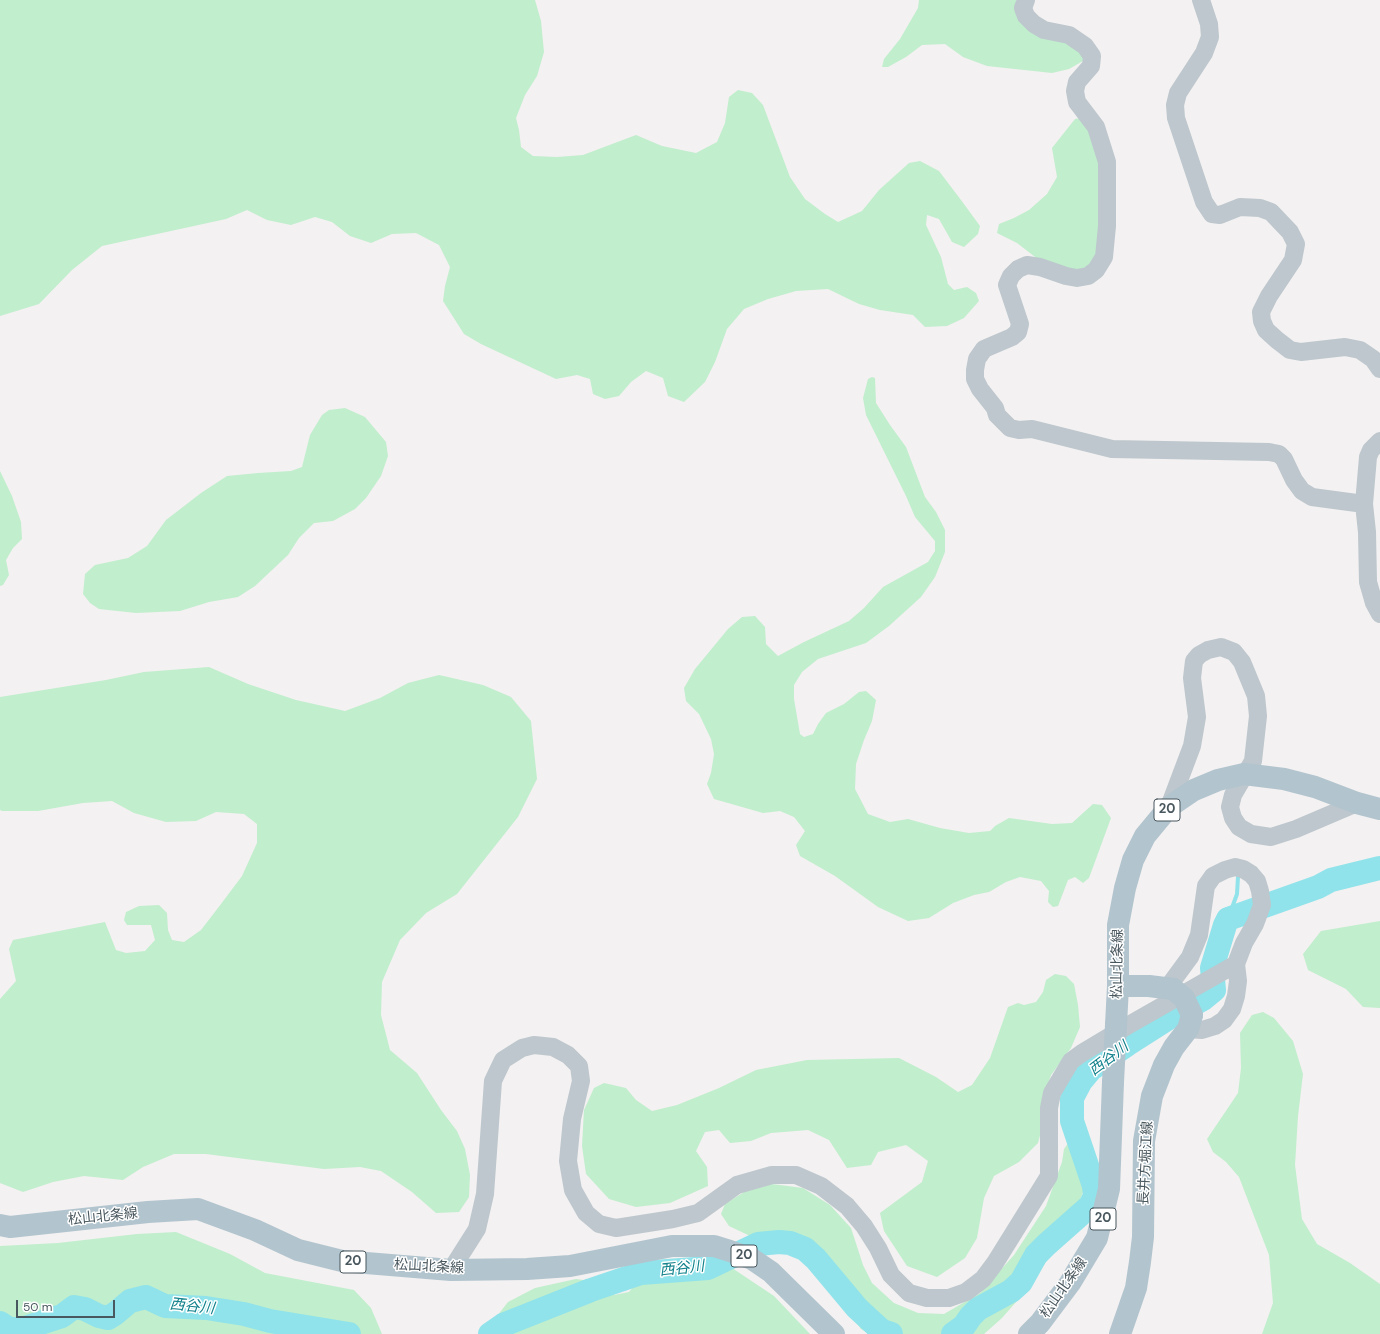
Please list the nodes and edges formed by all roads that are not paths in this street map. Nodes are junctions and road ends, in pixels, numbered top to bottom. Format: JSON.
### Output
{"nodes":[{"id":1,"x":1026,"y":0,"type":"edge"},
{"id":2,"x":1201,"y":0,"type":"edge"},
{"id":3,"x":1380,"y":369,"type":"edge"},
{"id":4,"x":1380,"y":441,"type":"edge"},
{"id":5,"x":1364,"y":504,"type":"junction"},
{"id":6,"x":1380,"y":614,"type":"edge"},
{"id":7,"x":1244,"y":774,"type":"junction"},
{"id":8,"x":1357,"y":803,"type":"junction"},
{"id":9,"x":1169,"y":807,"type":"junction"},
{"id":10,"x":1380,"y":809,"type":"edge"},
{"id":11,"x":1229,"y":968,"type":"junction"},
{"id":12,"x":1118,"y":986,"type":"junction"},
{"id":13,"x":1170,"y":988,"type":"junction"},
{"id":14,"x":1190,"y":1022,"type":"junction"},
{"id":15,"x":0,"y":1225,"type":"edge"},
{"id":16,"x":451,"y":1270,"type":"junction"},
{"id":17,"x":834,"y":1334,"type":"edge"},
{"id":18,"x":1029,"y":1334,"type":"edge"},
{"id":19,"x":1120,"y":1334,"type":"edge"}],
"edges":[{"from":1,"to":5,"type":"street"},
{"from":2,"to":3,"type":"street"},
{"from":4,"to":5,"type":"street"},
{"from":5,"to":6,"type":"street"},
{"from":7,"to":8,"type":"main road","name":"松山北条線","number":"20"},
{"from":7,"to":8,"type":"street"},
{"from":7,"to":9,"type":"main road","name":"松山北条線","number":"20"},
{"from":7,"to":9,"type":"street"},
{"from":8,"to":10,"type":"main road","name":"松山北条線","number":"20"},
{"from":9,"to":12,"type":"main road","name":"松山北条線","number":"20"},
{"from":11,"to":13,"type":"street"},
{"from":11,"to":14,"type":"street"},
{"from":11,"to":16,"type":"street"},
{"from":12,"to":13,"type":"main road"},
{"from":12,"to":18,"type":"main road","name":"松山北条線","number":"20","bridge":true},
{"from":13,"to":14,"type":"main road","bridge":true},
{"from":14,"to":19,"type":"main road","name":"長井方堀江線"},
{"from":15,"to":16,"type":"main road","name":"松山北条線","number":"20"},
{"from":16,"to":17,"type":"main road","name":"松山北条線","number":"20"}]}
